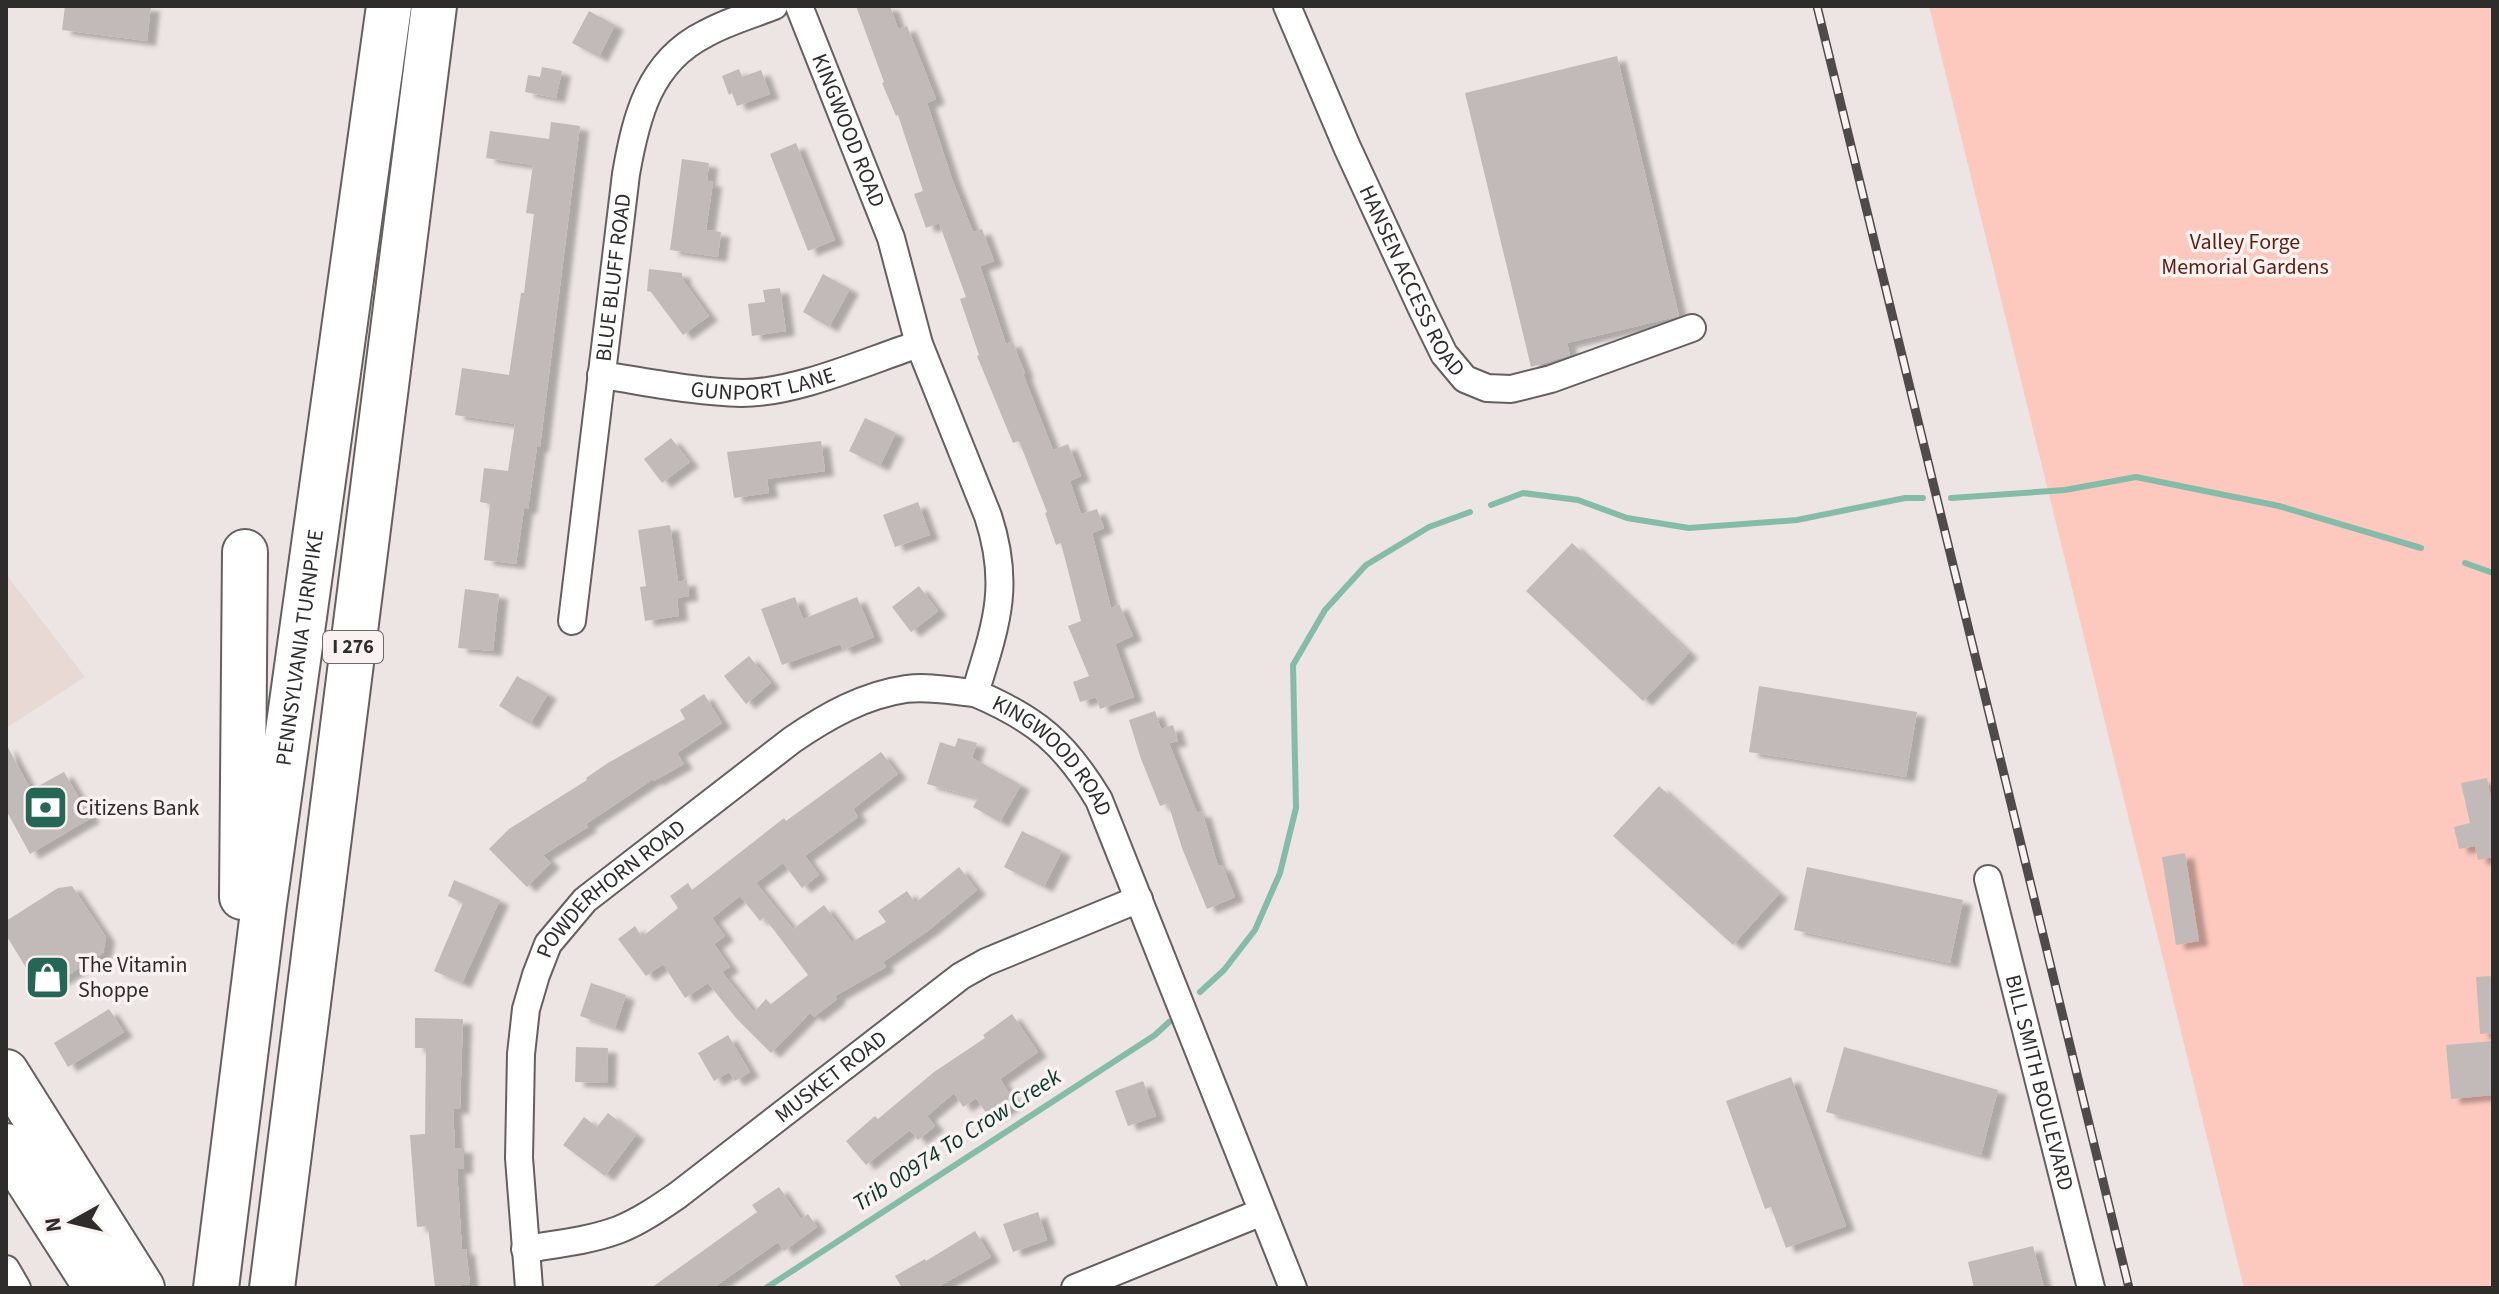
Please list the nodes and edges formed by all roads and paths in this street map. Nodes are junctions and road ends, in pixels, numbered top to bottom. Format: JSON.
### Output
{"nodes":[{"id":1,"x":389,"y":6,"type":"edge"},
{"id":2,"x":434,"y":6,"type":"edge"},
{"id":3,"x":774,"y":6,"type":"edge"},
{"id":4,"x":799,"y":6,"type":"edge"},
{"id":5,"x":1287,"y":6,"type":"edge"},
{"id":6,"x":1692,"y":328,"type":"dead end"},
{"id":7,"x":919,"y":344,"type":"junction"},
{"id":8,"x":601,"y":375,"type":"junction"},
{"id":9,"x":245,"y":552,"type":"dead end"},
{"id":10,"x":572,"y":621,"type":"dead end"},
{"id":11,"x":975,"y":693,"type":"junction"},
{"id":12,"x":1988,"y":879,"type":"dead end"},
{"id":13,"x":1139,"y":899,"type":"junction"},
{"id":14,"x":6,"y":1072,"type":"edge"},
{"id":15,"x":6,"y":1146,"type":"edge"},
{"id":16,"x":231,"y":1158,"type":"junction"},
{"id":17,"x":1262,"y":1212,"type":"junction"},
{"id":18,"x":525,"y":1249,"type":"junction"},
{"id":19,"x":6,"y":1269,"type":"edge"},
{"id":20,"x":125,"y":1285,"type":"edge"},
{"id":21,"x":17,"y":1288,"type":"edge"},
{"id":22,"x":216,"y":1288,"type":"edge"},
{"id":23,"x":272,"y":1288,"type":"edge"},
{"id":24,"x":529,"y":1288,"type":"edge"},
{"id":25,"x":1075,"y":1288,"type":"edge"},
{"id":26,"x":1293,"y":1288,"type":"edge"},
{"id":27,"x":2091,"y":1288,"type":"edge"}],
"edges":[{"from":1,"to":16,"type":"highway","name":"PENNSYLVANIA TURNPIKE","number":"I 276"},
{"from":2,"to":23,"type":"highway","number":"I 276"},
{"from":3,"to":8,"type":"street","name":"BLUE BLUFF ROAD"},
{"from":4,"to":7,"type":"street","name":"KINGWOOD ROAD"},
{"from":5,"to":6,"type":"street","name":"HANSEN ACCESS ROAD"},
{"from":7,"to":8,"type":"street","name":"GUNPORT LANE"},
{"from":7,"to":11,"type":"street","name":"KINGWOOD ROAD"},
{"from":8,"to":10,"type":"street","name":"BLUE BLUFF ROAD"},
{"from":9,"to":16,"type":"highway"},
{"from":11,"to":13,"type":"street","name":"KINGWOOD ROAD"},
{"from":11,"to":18,"type":"street","name":"POWDERHORN ROAD"},
{"from":12,"to":27,"type":"street","name":"BILL SMITH BOULEVARD"},
{"from":13,"to":17,"type":"street","name":"KINGWOOD ROAD"},
{"from":13,"to":18,"type":"street","name":"MUSKET ROAD"},
{"from":14,"to":20,"type":"highway"},
{"from":15,"to":20,"type":"highway"},
{"from":16,"to":22,"type":"highway","name":"PENNSYLVANIA TURNPIKE","number":"I 276"},
{"from":17,"to":25,"type":"street"},
{"from":17,"to":26,"type":"street","name":"KINGWOOD ROAD"},
{"from":18,"to":24,"type":"street","name":"POWDERHORN ROAD"},
{"from":19,"to":21,"type":"street"}]}
